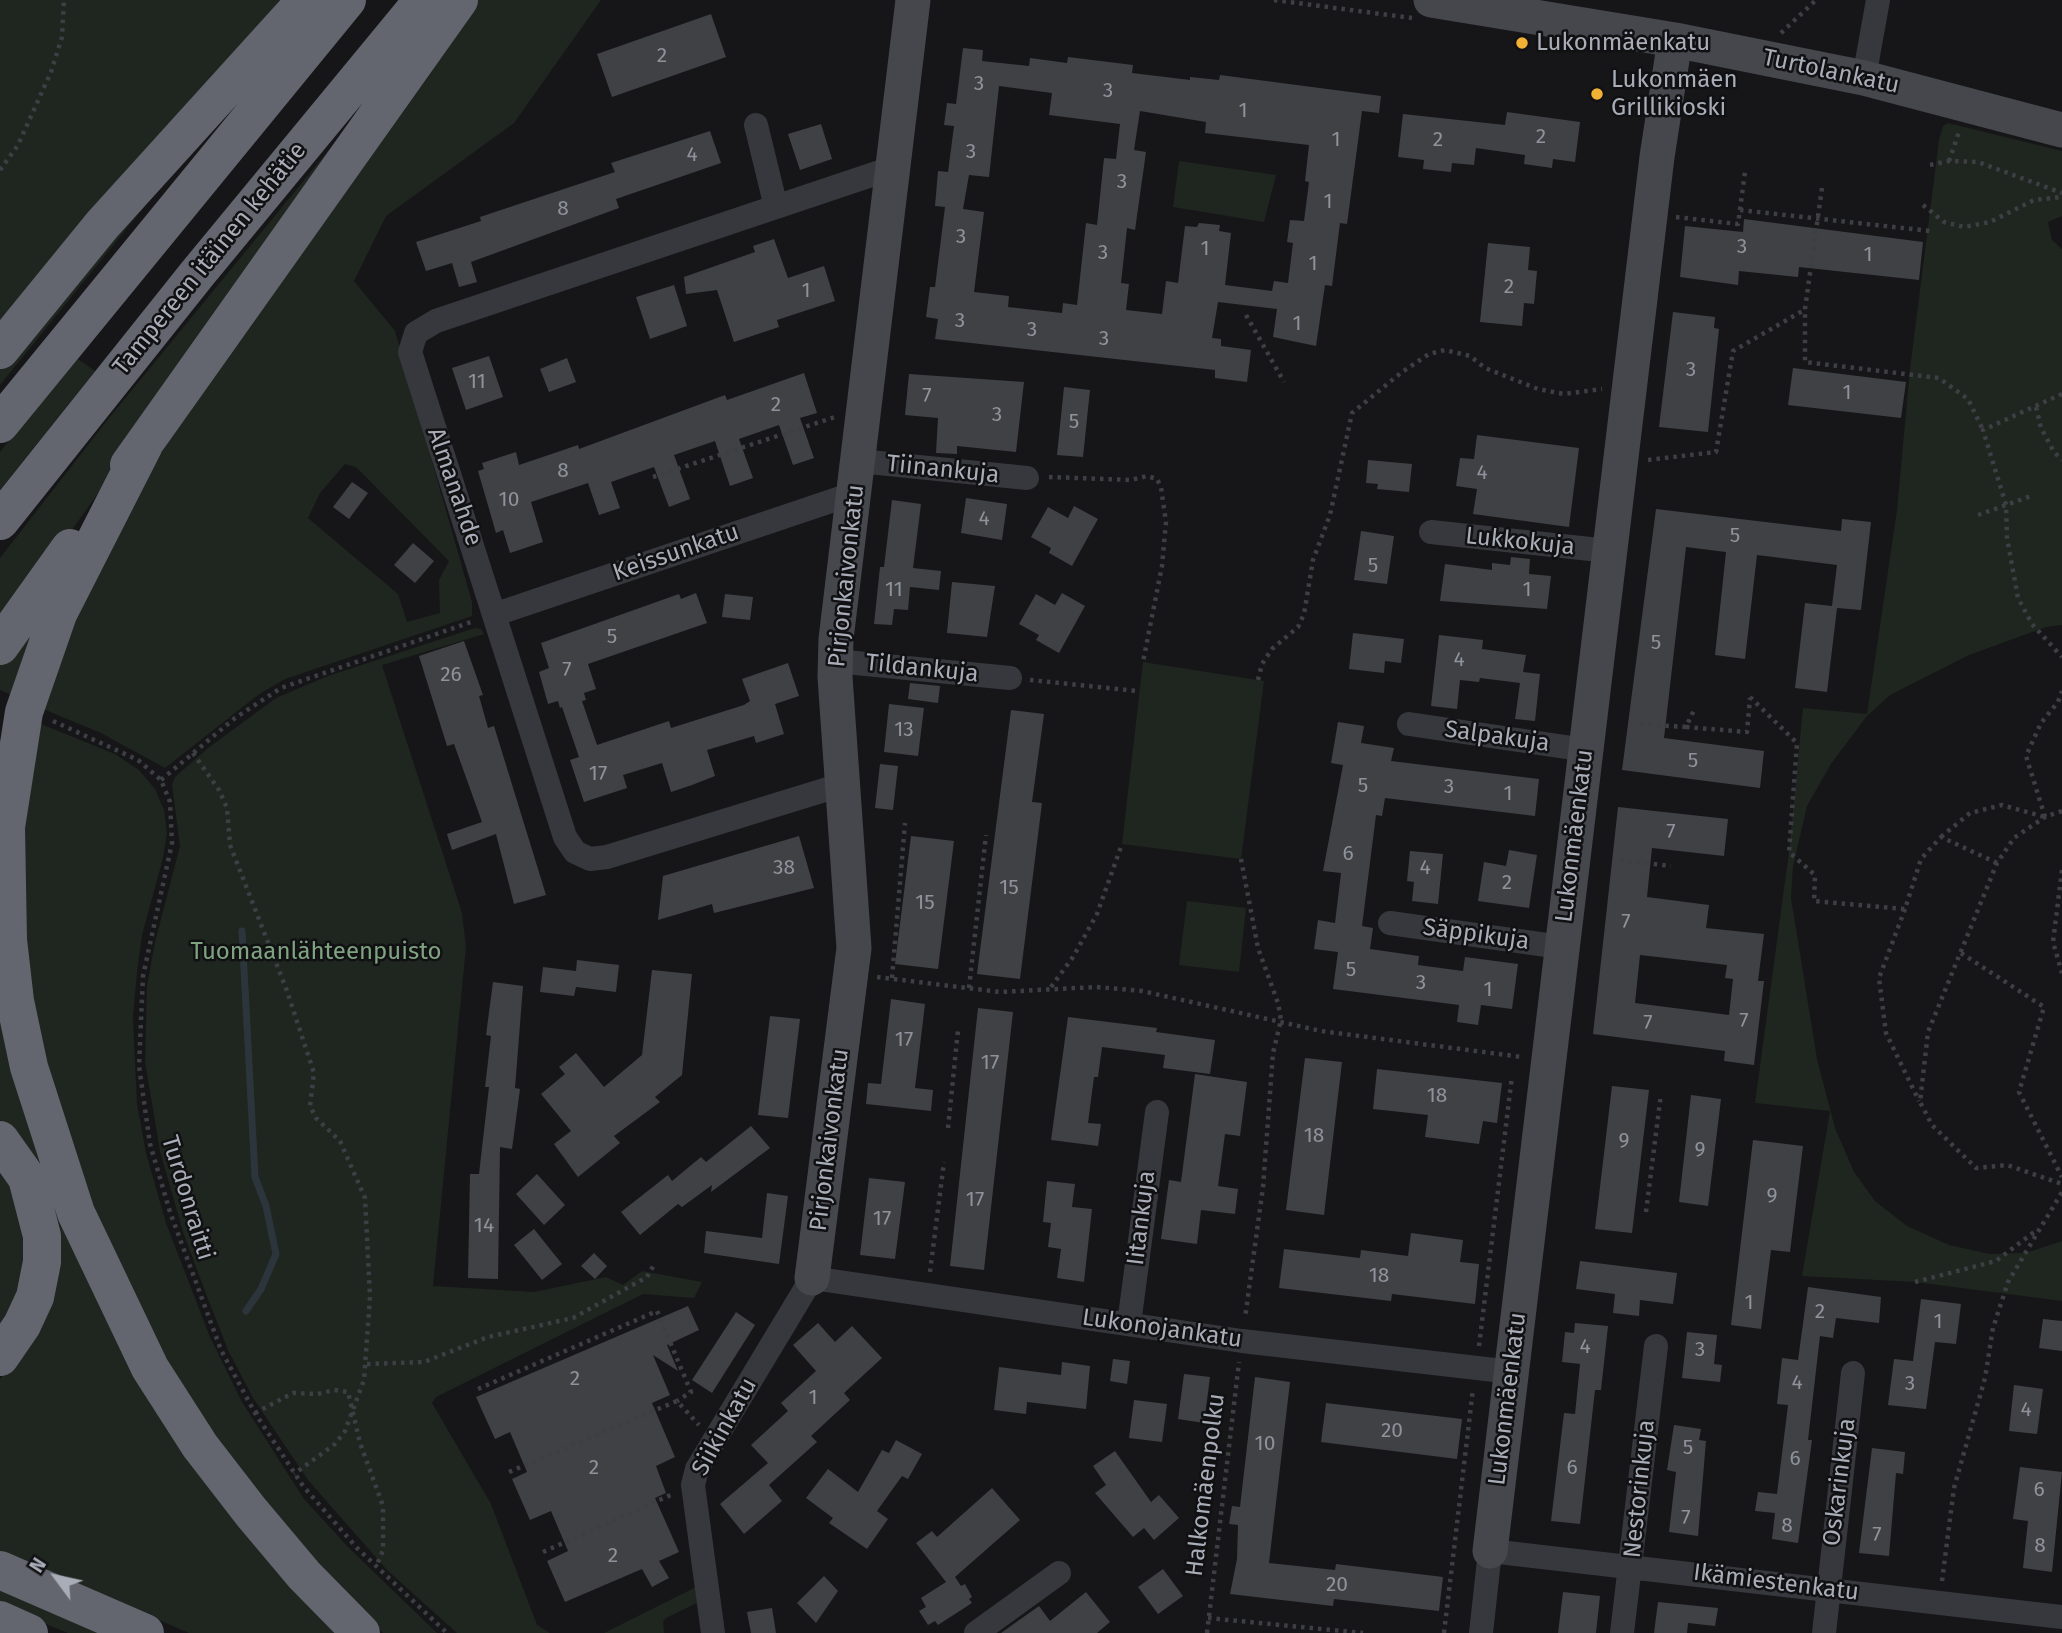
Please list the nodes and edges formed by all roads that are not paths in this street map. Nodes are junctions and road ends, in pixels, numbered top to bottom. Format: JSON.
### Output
{"nodes":[{"id":1,"x":306,"y":0,"type":"edge"},
{"id":2,"x":347,"y":0,"type":"edge"},
{"id":3,"x":424,"y":0,"type":"edge"},
{"id":4,"x":459,"y":0,"type":"edge"},
{"id":5,"x":913,"y":0,"type":"edge"},
{"id":6,"x":1431,"y":0,"type":"edge"},
{"id":7,"x":1878,"y":0,"type":"edge"},
{"id":8,"x":1675,"y":40,"type":"junction"},
{"id":9,"x":1864,"y":78,"type":"junction"},
{"id":10,"x":756,"y":125,"type":"dead end"},
{"id":11,"x":2062,"y":130,"type":"edge"},
{"id":12,"x":892,"y":168,"type":"junction"},
{"id":13,"x":776,"y":207,"type":"junction"},
{"id":14,"x":0,"y":350,"type":"edge"},
{"id":15,"x":0,"y":425,"type":"edge"},
{"id":16,"x":144,"y":444,"type":"junction"},
{"id":17,"x":857,"y":477,"type":"junction"},
{"id":18,"x":1027,"y":478,"type":"road end"},
{"id":19,"x":0,"y":521,"type":"edge"},
{"id":20,"x":1431,"y":532,"type":"dead end"},
{"id":21,"x":1609,"y":551,"type":"junction"},
{"id":22,"x":496,"y":614,"type":"junction"},
{"id":23,"x":0,"y":646,"type":"edge"},
{"id":24,"x":835,"y":661,"type":"junction"},
{"id":25,"x":1010,"y":678,"type":"road end"},
{"id":26,"x":1409,"y":724,"type":"dead end"},
{"id":27,"x":1586,"y":750,"type":"junction"},
{"id":28,"x":844,"y":784,"type":"junction"},
{"id":29,"x":1390,"y":923,"type":"dead end"},
{"id":30,"x":1561,"y":947,"type":"junction"},
{"id":31,"x":1157,"y":1112,"type":"dead end"},
{"id":32,"x":0,"y":1140,"type":"edge"},
{"id":33,"x":812,"y":1278,"type":"junction"},
{"id":34,"x":1129,"y":1324,"type":"junction"},
{"id":35,"x":1656,"y":1346,"type":"dead end"},
{"id":36,"x":0,"y":1357,"type":"edge"},
{"id":37,"x":1512,"y":1371,"type":"junction"},
{"id":38,"x":1853,"y":1373,"type":"dead end"},
{"id":39,"x":1490,"y":1551,"type":"junction"},
{"id":40,"x":1631,"y":1566,"type":"junction"},
{"id":41,"x":0,"y":1570,"type":"edge"},
{"id":42,"x":1059,"y":1573,"type":"dead end"},
{"id":43,"x":1829,"y":1589,"type":"junction"},
{"id":44,"x":2062,"y":1617,"type":"edge"},
{"id":45,"x":0,"y":1620,"type":"edge"},
{"id":46,"x":29,"y":1633,"type":"edge"},
{"id":47,"x":145,"y":1633,"type":"edge"},
{"id":48,"x":361,"y":1633,"type":"edge"},
{"id":49,"x":713,"y":1633,"type":"edge"},
{"id":50,"x":976,"y":1633,"type":"edge"},
{"id":51,"x":1481,"y":1633,"type":"edge"},
{"id":52,"x":1622,"y":1633,"type":"edge"},
{"id":53,"x":1824,"y":1633,"type":"edge"}],
"edges":[{"from":1,"to":14,"type":"highway"},
{"from":2,"to":15,"type":"highway"},
{"from":3,"to":19,"type":"highway","name":"Tampereen itäinen kehätie"},
{"from":4,"to":16,"type":"highway"},
{"from":5,"to":12,"type":"street","name":"Pirjonkaivonkatu"},
{"from":6,"to":8,"type":"street","name":"Turtolankatu"},
{"from":7,"to":9,"type":"street"},
{"from":8,"to":9,"type":"street","name":"Turtolankatu"},
{"from":8,"to":21,"type":"street","name":"Lukonmäenkatu"},
{"from":9,"to":11,"type":"street","name":"Turtolankatu"},
{"from":10,"to":13,"type":"street"},
{"from":12,"to":13,"type":"street","name":"Almanahde"},
{"from":12,"to":17,"type":"street","name":"Pirjonkaivonkatu"},
{"from":13,"to":22,"type":"street","name":"Almanahde"},
{"from":16,"to":23,"type":"highway"},
{"from":16,"to":48,"type":"highway"},
{"from":17,"to":18,"type":"street","name":"Tiinankuja"},
{"from":17,"to":22,"type":"street","name":"Keissunkatu"},
{"from":17,"to":24,"type":"street","name":"Pirjonkaivonkatu"},
{"from":20,"to":21,"type":"street","name":"Lukkokuja"},
{"from":21,"to":27,"type":"street","name":"Lukonmäenkatu"},
{"from":22,"to":28,"type":"street","name":"Almanahde"},
{"from":24,"to":25,"type":"street","name":"Tildankuja"},
{"from":24,"to":28,"type":"street","name":"Pirjonkaivonkatu"},
{"from":26,"to":27,"type":"street","name":"Salpakuja"},
{"from":27,"to":30,"type":"street","name":"Lukonmäenkatu"},
{"from":28,"to":33,"type":"street","name":"Pirjonkaivonkatu"},
{"from":29,"to":30,"type":"street","name":"Säppikuja"},
{"from":30,"to":37,"type":"street","name":"Lukonmäenkatu"},
{"from":31,"to":34,"type":"street","name":"Iitankuja"},
{"from":32,"to":36,"type":"highway"},
{"from":33,"to":34,"type":"street","name":"Lukonojankatu"},
{"from":33,"to":49,"type":"street","name":"Siikinkatu"},
{"from":34,"to":37,"type":"street","name":"Lukonojankatu"},
{"from":35,"to":40,"type":"street","name":"Nestorinkuja"},
{"from":37,"to":39,"type":"street","name":"Lukonmäenkatu"},
{"from":38,"to":43,"type":"street","name":"Oskarinkuja"},
{"from":39,"to":40,"type":"street","name":"Ikämiestenkatu"},
{"from":39,"to":51,"type":"street","name":"Lukonmäenkatu"},
{"from":40,"to":43,"type":"street","name":"Ikämiestenkatu"},
{"from":40,"to":52,"type":"street","name":"Nestorinkuja"},
{"from":41,"to":47,"type":"highway"},
{"from":42,"to":50,"type":"street"},
{"from":43,"to":44,"type":"street","name":"Ikämiestenkatu"},
{"from":43,"to":53,"type":"street","name":"Oskarinkuja"},
{"from":45,"to":46,"type":"highway"}]}
